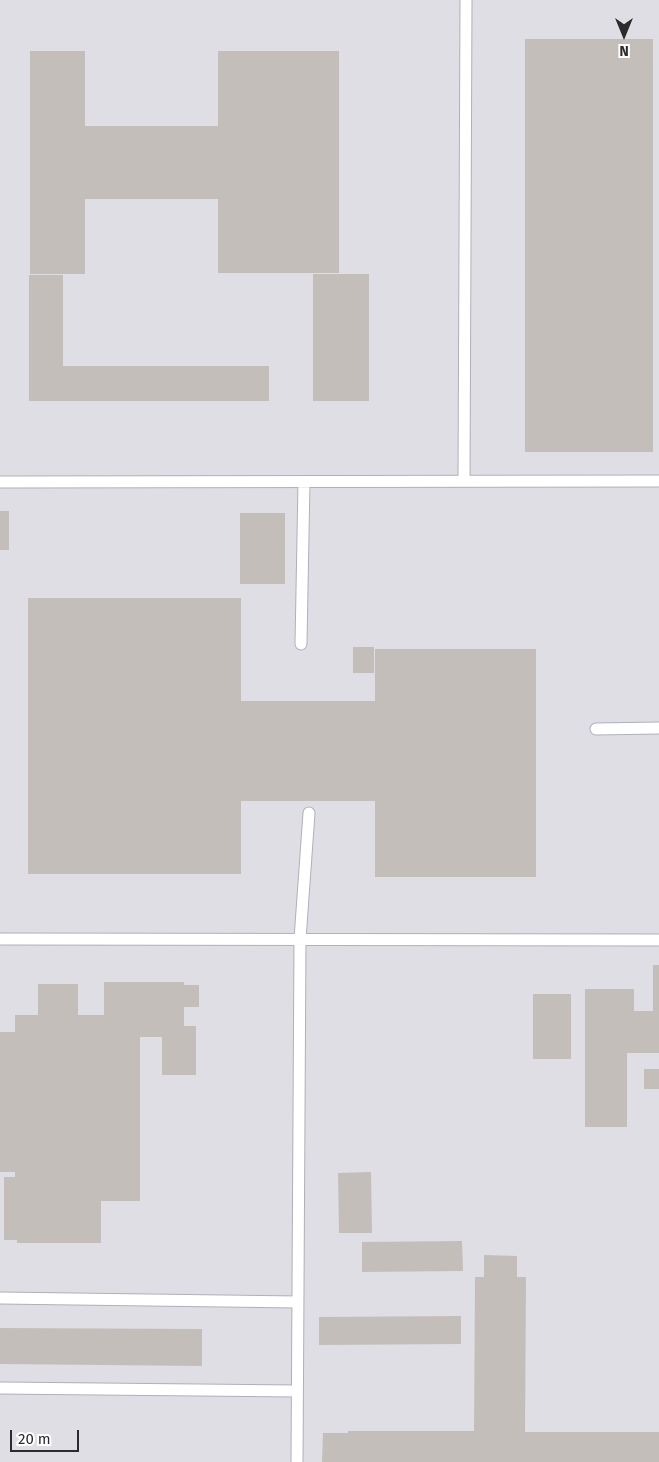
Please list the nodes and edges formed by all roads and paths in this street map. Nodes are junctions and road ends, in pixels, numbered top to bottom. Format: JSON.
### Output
{"nodes":[{"id":1,"x":466,"y":0,"type":"edge"},
{"id":2,"x":464,"y":481,"type":"junction"},
{"id":3,"x":659,"y":481,"type":"edge"},
{"id":4,"x":0,"y":482,"type":"edge"},
{"id":5,"x":304,"y":482,"type":"junction"},
{"id":6,"x":301,"y":644,"type":"dead end"},
{"id":7,"x":659,"y":728,"type":"edge"},
{"id":8,"x":596,"y":729,"type":"dead end"},
{"id":9,"x":309,"y":813,"type":"dead end"},
{"id":10,"x":0,"y":939,"type":"edge"},
{"id":11,"x":300,"y":939,"type":"junction"},
{"id":12,"x":659,"y":940,"type":"edge"},
{"id":13,"x":0,"y":1298,"type":"edge"},
{"id":14,"x":298,"y":1302,"type":"junction"},
{"id":15,"x":0,"y":1388,"type":"edge"},
{"id":16,"x":297,"y":1391,"type":"junction"},
{"id":17,"x":297,"y":1462,"type":"edge"}],
"edges":[{"from":1,"to":2,"type":"lane"},
{"from":2,"to":3,"type":"lane"},
{"from":2,"to":5,"type":"lane"},
{"from":4,"to":5,"type":"lane"},
{"from":5,"to":6,"type":"lane"},
{"from":7,"to":8,"type":"lane"},
{"from":9,"to":11,"type":"lane"},
{"from":10,"to":11,"type":"lane"},
{"from":11,"to":12,"type":"lane"},
{"from":11,"to":14,"type":"lane"},
{"from":13,"to":14,"type":"lane"},
{"from":14,"to":16,"type":"lane"},
{"from":15,"to":16,"type":"lane"},
{"from":16,"to":17,"type":"lane"}]}
